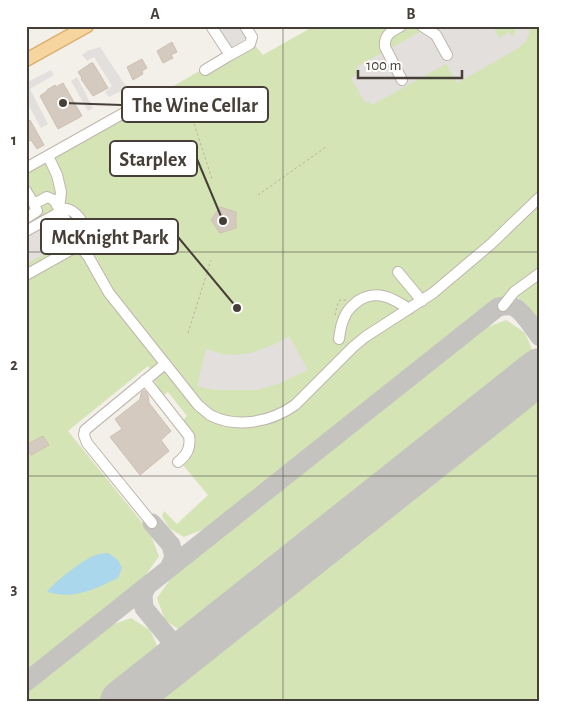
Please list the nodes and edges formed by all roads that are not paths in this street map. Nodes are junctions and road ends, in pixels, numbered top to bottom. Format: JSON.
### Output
{"nodes":[{"id":1,"x":87,"y":26,"type":"edge"},
{"id":2,"x":211,"y":26,"type":"edge"},
{"id":3,"x":245,"y":26,"type":"edge"},
{"id":4,"x":401,"y":26,"type":"edge"},
{"id":5,"x":422,"y":26,"type":"edge"},
{"id":6,"x":230,"y":55,"type":"junction"},
{"id":7,"x":447,"y":55,"type":"dead end"},
{"id":8,"x":26,"y":60,"type":"edge"},
{"id":9,"x":205,"y":70,"type":"dead end"},
{"id":10,"x":402,"y":80,"type":"dead end"},
{"id":11,"x":131,"y":109,"type":"dead end"},
{"id":12,"x":48,"y":156,"type":"junction"},
{"id":13,"x":26,"y":168,"type":"edge"},
{"id":14,"x":26,"y":191,"type":"edge"},
{"id":15,"x":540,"y":197,"type":"edge"},
{"id":16,"x":34,"y":204,"type":"junction"},
{"id":17,"x":60,"y":211,"type":"junction"},
{"id":18,"x":26,"y":218,"type":"edge"},
{"id":19,"x":26,"y":231,"type":"edge"},
{"id":20,"x":82,"y":250,"type":"junction"},
{"id":21,"x":398,"y":272,"type":"dead end"},
{"id":22,"x":540,"y":273,"type":"edge"},
{"id":23,"x":26,"y":275,"type":"edge"},
{"id":24,"x":422,"y":301,"type":"junction"},
{"id":25,"x":503,"y":306,"type":"dead end"},
{"id":26,"x":409,"y":309,"type":"junction"},
{"id":27,"x":339,"y":339,"type":"dead end"},
{"id":28,"x":165,"y":364,"type":"junction"},
{"id":29,"x":145,"y":380,"type":"junction"},
{"id":30,"x":178,"y":462,"type":"dead end"},
{"id":31,"x":152,"y":523,"type":"dead end"}],
"edges":[{"from":1,"to":8,"type":"main road"},
{"from":2,"to":6,"type":"lane"},
{"from":3,"to":6,"type":"lane"},
{"from":4,"to":10,"type":"lane"},
{"from":5,"to":7,"type":"lane"},
{"from":6,"to":9,"type":"lane"},
{"from":11,"to":12,"type":"lane"},
{"from":12,"to":13,"type":"lane"},
{"from":12,"to":17,"type":"lane"},
{"from":14,"to":16,"type":"lane"},
{"from":15,"to":24,"type":"lane"},
{"from":16,"to":17,"type":"lane"},
{"from":16,"to":18,"type":"lane"},
{"from":17,"to":19,"type":"lane"},
{"from":17,"to":20,"type":"lane"},
{"from":20,"to":23,"type":"lane"},
{"from":20,"to":28,"type":"lane"},
{"from":21,"to":24,"type":"lane"},
{"from":22,"to":25,"type":"lane"},
{"from":24,"to":26,"type":"lane"},
{"from":26,"to":27,"type":"lane"},
{"from":26,"to":28,"type":"lane"},
{"from":28,"to":29,"type":"lane"},
{"from":29,"to":30,"type":"lane"},
{"from":29,"to":31,"type":"lane"}]}
